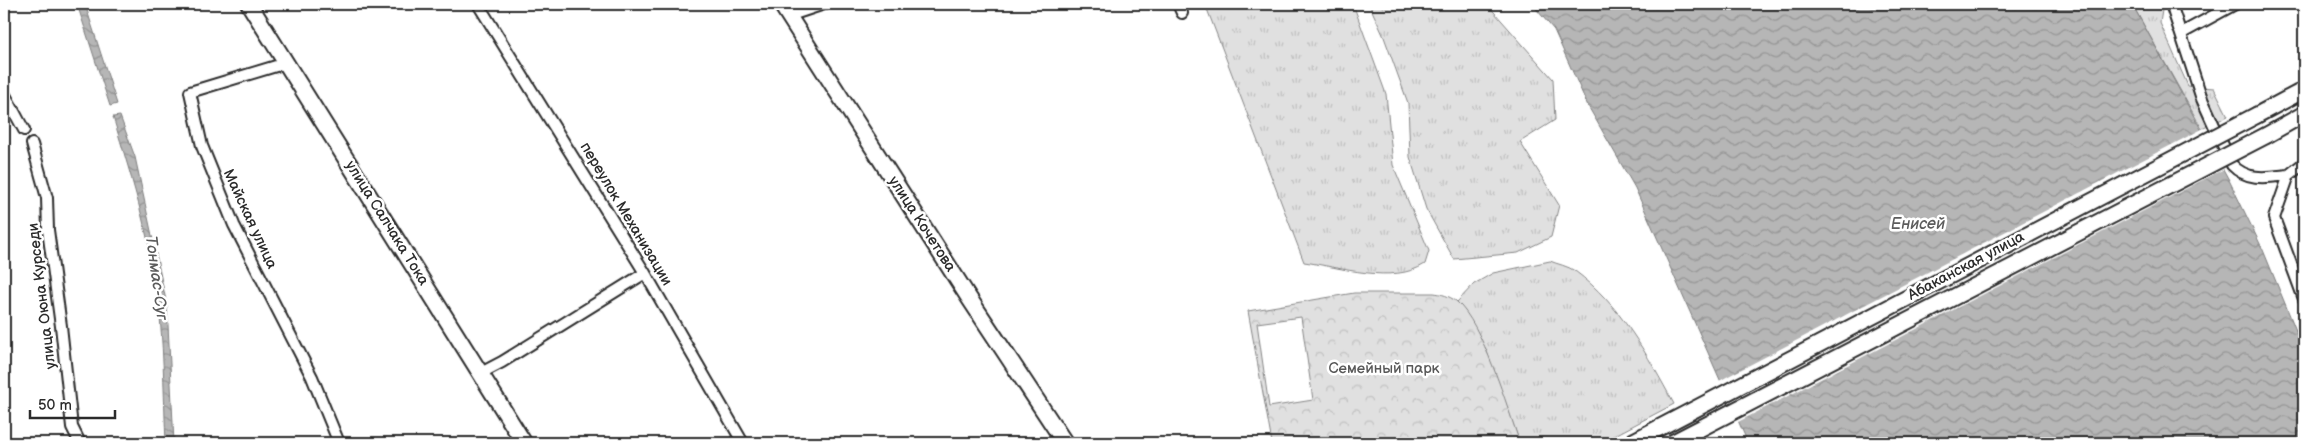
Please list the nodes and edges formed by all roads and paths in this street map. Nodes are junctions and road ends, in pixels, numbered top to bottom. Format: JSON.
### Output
{"nodes":[{"id":1,"x":249,"y":4,"type":"edge"},
{"id":2,"x":478,"y":4,"type":"edge"},
{"id":3,"x":824,"y":4,"type":"edge"},
{"id":4,"x":2171,"y":4,"type":"edge"},
{"id":5,"x":2235,"y":4,"type":"edge"},
{"id":6,"x":785,"y":10,"type":"edge"},
{"id":7,"x":2182,"y":34,"type":"junction"},
{"id":8,"x":286,"y":63,"type":"junction"},
{"id":9,"x":2304,"y":90,"type":"edge"},
{"id":10,"x":4,"y":93,"type":"edge"},
{"id":11,"x":2304,"y":114,"type":"edge"},
{"id":12,"x":24,"y":130,"type":"dead end"},
{"id":13,"x":32,"y":144,"type":"dead end"},
{"id":14,"x":2304,"y":163,"type":"edge"},
{"id":15,"x":2289,"y":175,"type":"junction"},
{"id":16,"x":644,"y":273,"type":"junction"},
{"id":17,"x":2304,"y":299,"type":"edge"},
{"id":18,"x":480,"y":373,"type":"junction"},
{"id":19,"x":1630,"y":442,"type":"edge"},
{"id":20,"x":80,"y":443,"type":"edge"},
{"id":21,"x":339,"y":443,"type":"edge"},
{"id":22,"x":524,"y":443,"type":"edge"},
{"id":23,"x":743,"y":443,"type":"edge"},
{"id":24,"x":1065,"y":443,"type":"edge"},
{"id":25,"x":1672,"y":443,"type":"edge"}],
"edges":[{"from":1,"to":8,"type":"main road","name":"улица Салчака Тока"},
{"from":2,"to":16,"type":"street","name":"переулок Механизации"},
{"from":3,"to":6,"type":"street"},
{"from":4,"to":7,"type":"street"},
{"from":5,"to":7,"type":"street"},
{"from":6,"to":24,"type":"main road","name":"улица Кочетова"},
{"from":7,"to":15,"type":"street"},
{"from":8,"to":18,"type":"main road","name":"улица Салчака Тока"},
{"from":8,"to":21,"type":"street","name":"Майская улица"},
{"from":9,"to":19,"type":"main road","name":"Абаканская улица","bridge":true},
{"from":10,"to":12,"type":"street"},
{"from":11,"to":25,"type":"main road","name":"Абаканская улица","bridge":true},
{"from":13,"to":20,"type":"street","name":"улица Оюна Курседи"},
{"from":14,"to":15,"type":"street"},
{"from":15,"to":17,"type":"street"},
{"from":16,"to":18,"type":"street"},
{"from":16,"to":23,"type":"street","name":"переулок Механизации"},
{"from":18,"to":22,"type":"main road","name":"улица Салчака Тока"}]}
